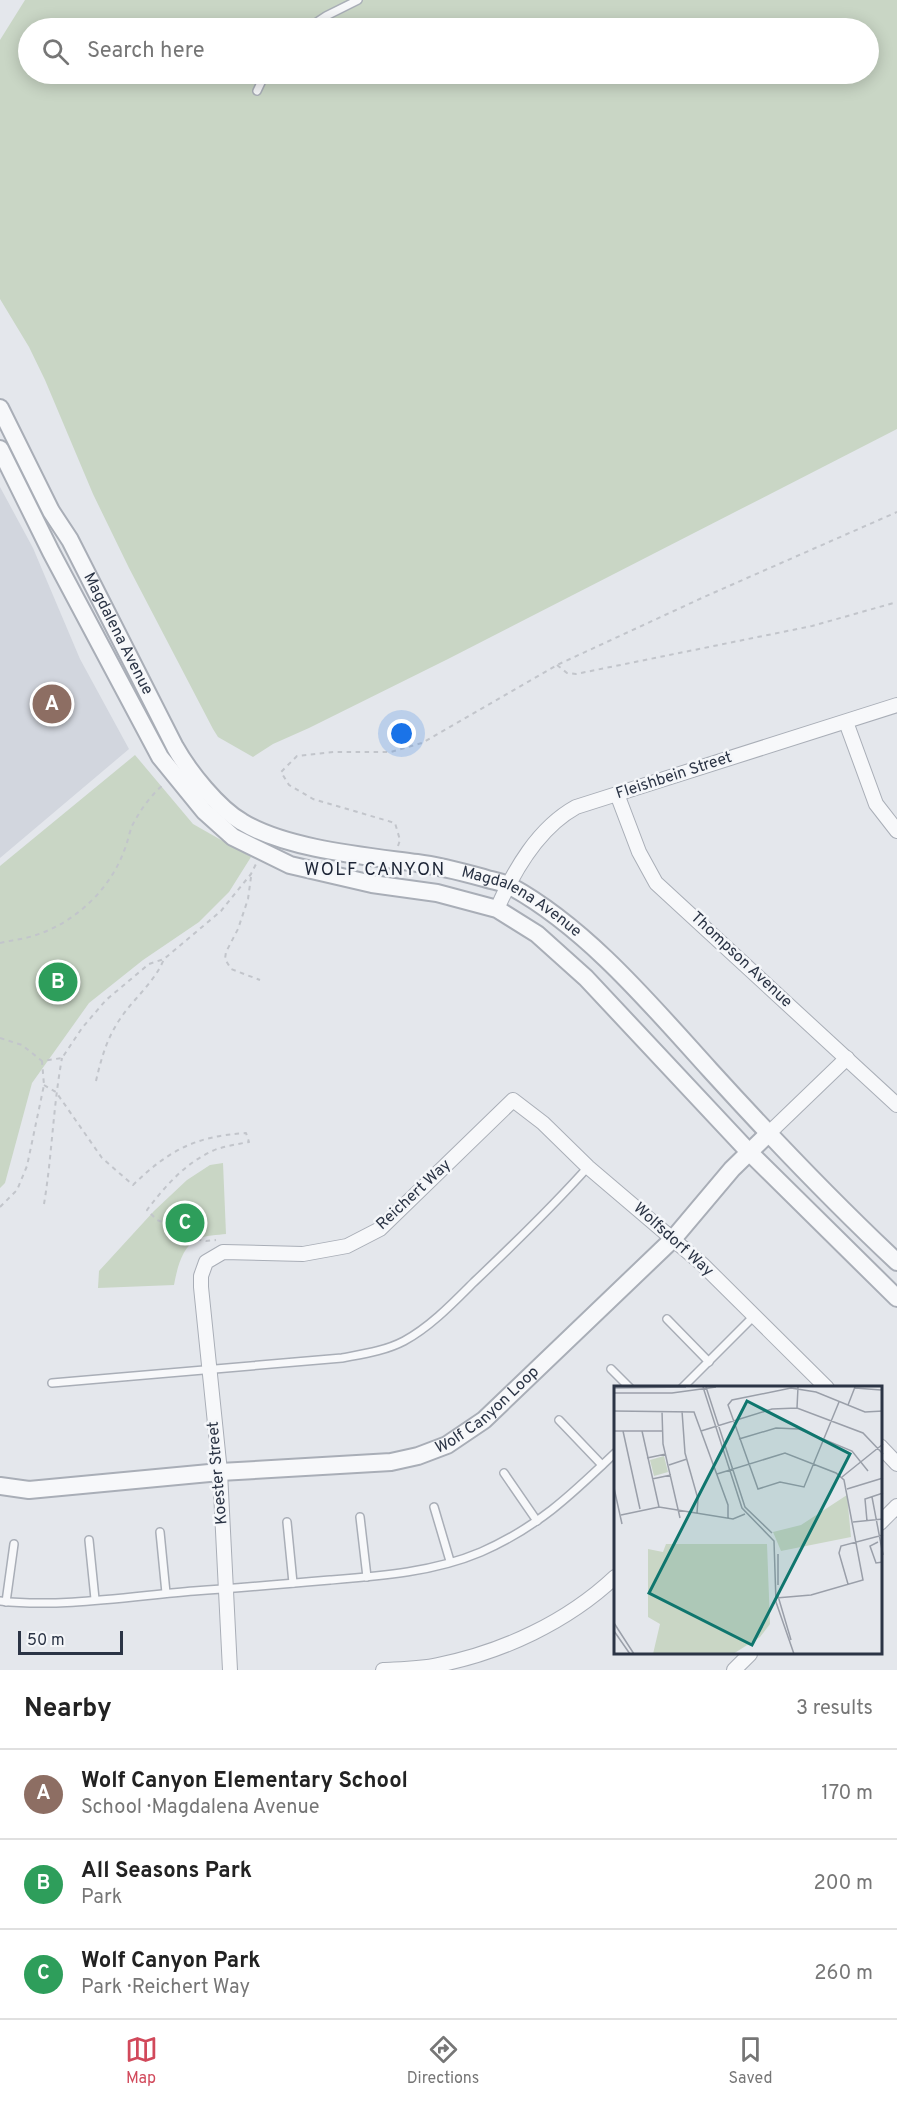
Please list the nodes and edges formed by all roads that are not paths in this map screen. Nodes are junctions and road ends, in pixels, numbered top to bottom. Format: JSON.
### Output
{"nodes":[{"id":1,"x":358,"y":0,"type":"edge"},
{"id":2,"x":323,"y":18,"type":"edge"},
{"id":3,"x":260,"y":84,"type":"edge"},
{"id":4,"x":257,"y":91,"type":"dead end"},
{"id":5,"x":0,"y":410,"type":"edge"},
{"id":6,"x":0,"y":449,"type":"edge"},
{"id":7,"x":897,"y":705,"type":"edge"},
{"id":8,"x":846,"y":722,"type":"junction"},
{"id":9,"x":617,"y":794,"type":"junction"},
{"id":10,"x":897,"y":831,"type":"edge"},
{"id":11,"x":508,"y":885,"type":"junction"},
{"id":12,"x":497,"y":909,"type":"junction"},
{"id":13,"x":847,"y":1058,"type":"junction"},
{"id":14,"x":513,"y":1100,"type":"joint"},
{"id":15,"x":897,"y":1105,"type":"edge"},
{"id":16,"x":768,"y":1134,"type":"junction"},
{"id":17,"x":749,"y":1152,"type":"junction"},
{"id":18,"x":588,"y":1167,"type":"junction"},
{"id":19,"x":673,"y":1239,"type":"junction"},
{"id":20,"x":897,"y":1262,"type":"edge"},
{"id":21,"x":201,"y":1276,"type":"joint"},
{"id":22,"x":897,"y":1298,"type":"edge"},
{"id":23,"x":755,"y":1315,"type":"junction"},
{"id":24,"x":667,"y":1319,"type":"dead end"},
{"id":25,"x":709,"y":1362,"type":"junction"},
{"id":26,"x":612,"y":1369,"type":"dead end"},
{"id":27,"x":209,"y":1370,"type":"junction"},
{"id":28,"x":52,"y":1383,"type":"dead end"},
{"id":29,"x":628,"y":1386,"type":"edge"},
{"id":30,"x":684,"y":1386,"type":"edge"},
{"id":31,"x":821,"y":1386,"type":"edge"},
{"id":32,"x":559,"y":1420,"type":"dead end"},
{"id":33,"x":882,"y":1448,"type":"edge"},
{"id":34,"x":614,"y":1453,"type":"edge"},
{"id":35,"x":897,"y":1464,"type":"edge"},
{"id":36,"x":602,"y":1465,"type":"junction"},
{"id":37,"x":220,"y":1472,"type":"junction"},
{"id":38,"x":504,"y":1473,"type":"dead end"},
{"id":39,"x":0,"y":1486,"type":"edge"},
{"id":40,"x":897,"y":1506,"type":"edge"},
{"id":41,"x":434,"y":1507,"type":"dead end"},
{"id":42,"x":360,"y":1517,"type":"dead end"},
{"id":43,"x":537,"y":1521,"type":"junction"},
{"id":44,"x":882,"y":1521,"type":"edge"},
{"id":45,"x":287,"y":1522,"type":"dead end"},
{"id":46,"x":160,"y":1532,"type":"dead end"},
{"id":47,"x":89,"y":1540,"type":"dead end"},
{"id":48,"x":14,"y":1544,"type":"dead end"},
{"id":49,"x":450,"y":1561,"type":"junction"},
{"id":50,"x":367,"y":1576,"type":"junction"},
{"id":51,"x":614,"y":1578,"type":"edge"},
{"id":52,"x":293,"y":1583,"type":"junction"},
{"id":53,"x":226,"y":1589,"type":"junction"},
{"id":54,"x":166,"y":1593,"type":"junction"},
{"id":55,"x":95,"y":1599,"type":"junction"},
{"id":56,"x":3,"y":1601,"type":"edge"},
{"id":57,"x":748,"y":1655,"type":"edge"},
{"id":58,"x":230,"y":1670,"type":"edge"},
{"id":59,"x":383,"y":1670,"type":"edge"},
{"id":60,"x":734,"y":1670,"type":"edge"}],
"edges":[{"from":1,"to":2,"type":"lane"},
{"from":3,"to":4,"type":"lane"},
{"from":5,"to":11,"type":"street","name":"Magdalena Avenue"},
{"from":6,"to":12,"type":"street","name":"Magdalena Avenue"},
{"from":7,"to":8,"type":"street","name":"Fleishbein Street"},
{"from":8,"to":9,"type":"street","name":"Fleishbein Street"},
{"from":8,"to":10,"type":"street"},
{"from":9,"to":11,"type":"street","name":"Fleishbein Street"},
{"from":9,"to":13,"type":"street","name":"Thompson Avenue"},
{"from":11,"to":12,"type":"street","name":"Fleishbein Street"},
{"from":11,"to":16,"type":"street","name":"Magdalena Avenue"},
{"from":12,"to":17,"type":"street","name":"Magdalena Avenue"},
{"from":13,"to":15,"type":"street","name":"Thompson Avenue"},
{"from":13,"to":16,"type":"street","name":"Wolf Canyon Loop"},
{"from":14,"to":18,"type":"street","name":"Wolfsdorf Way"},
{"from":14,"to":21,"type":"street","name":"Reichert Way"},
{"from":16,"to":17,"type":"street","name":"Wolf Canyon Loop"},
{"from":16,"to":20,"type":"street","name":"Magdalena Avenue"},
{"from":17,"to":19,"type":"street","name":"Wolf Canyon Loop"},
{"from":17,"to":22,"type":"street","name":"Magdalena Avenue"},
{"from":18,"to":19,"type":"street","name":"Wolfsdorf Way"},
{"from":18,"to":27,"type":"lane"},
{"from":19,"to":23,"type":"street","name":"Wolfsdorf Way"},
{"from":19,"to":37,"type":"street","name":"Wolf Canyon Loop"},
{"from":21,"to":27,"type":"street","name":"Koester Street"},
{"from":23,"to":25,"type":"lane"},
{"from":23,"to":31,"type":"street","name":"Wolfsdorf Way"},
{"from":24,"to":25,"type":"lane"},
{"from":25,"to":30,"type":"lane"},
{"from":26,"to":29,"type":"lane"},
{"from":27,"to":28,"type":"lane"},
{"from":27,"to":37,"type":"street","name":"Koester Street"},
{"from":32,"to":36,"type":"lane"},
{"from":33,"to":35,"type":"street"},
{"from":34,"to":36,"type":"lane"},
{"from":36,"to":43,"type":"lane"},
{"from":37,"to":39,"type":"street","name":"Wolf Canyon Loop"},
{"from":37,"to":53,"type":"street","name":"Koester Street"},
{"from":38,"to":43,"type":"lane"},
{"from":40,"to":44,"type":"street"},
{"from":41,"to":49,"type":"lane"},
{"from":42,"to":50,"type":"lane"},
{"from":43,"to":49,"type":"lane"},
{"from":45,"to":52,"type":"lane"},
{"from":46,"to":54,"type":"lane"},
{"from":47,"to":55,"type":"lane"},
{"from":48,"to":56,"type":"lane"},
{"from":49,"to":50,"type":"lane"},
{"from":50,"to":52,"type":"lane"},
{"from":51,"to":59,"type":"street"},
{"from":52,"to":53,"type":"lane"},
{"from":53,"to":54,"type":"lane"},
{"from":53,"to":58,"type":"street","name":"Koester Street"},
{"from":54,"to":55,"type":"lane"},
{"from":55,"to":56,"type":"lane"},
{"from":57,"to":60,"type":"street"}]}
